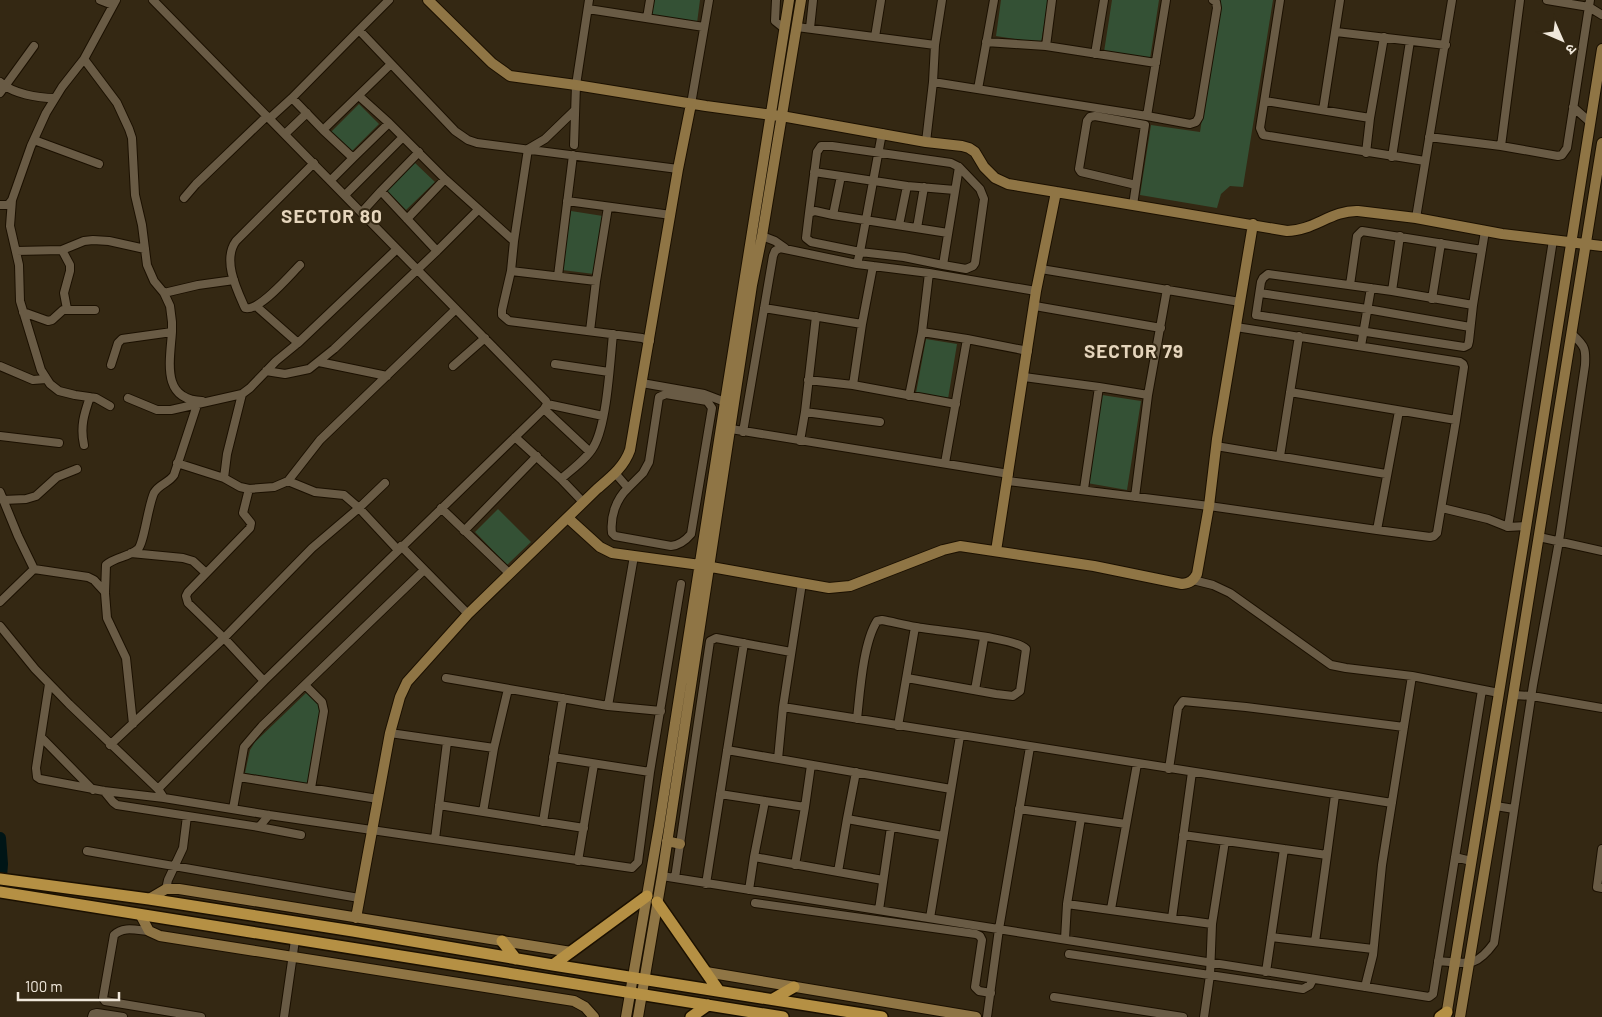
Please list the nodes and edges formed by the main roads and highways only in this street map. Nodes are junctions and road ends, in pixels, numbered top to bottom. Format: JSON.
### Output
{"nodes":[{"id":1,"x":0,"y":879,"type":"edge"},
{"id":2,"x":0,"y":892,"type":"edge"},
{"id":3,"x":502,"y":941,"type":"road end"},
{"id":4,"x":516,"y":959,"type":"junction"},
{"id":5,"x":553,"y":965,"type":"junction"},
{"id":6,"x":794,"y":987,"type":"road end"},
{"id":7,"x":718,"y":991,"type":"junction"},
{"id":8,"x":773,"y":1000,"type":"junction"},
{"id":9,"x":708,"y":1005,"type":"junction"},
{"id":10,"x":691,"y":1017,"type":"edge"},
{"id":11,"x":778,"y":1017,"type":"edge"},
{"id":12,"x":882,"y":1017,"type":"edge"}],
"edges":[{"from":1,"to":4,"type":"main road"},
{"from":2,"to":9,"type":"main road"},
{"from":3,"to":4,"type":"main road"},
{"from":4,"to":5,"type":"main road"},
{"from":5,"to":7,"type":"main road"},
{"from":5,"to":7,"type":"main road"},
{"from":6,"to":8,"type":"main road"},
{"from":7,"to":8,"type":"main road"},
{"from":8,"to":12,"type":"main road"},
{"from":9,"to":10,"type":"main road"},
{"from":9,"to":11,"type":"main road"}]}
